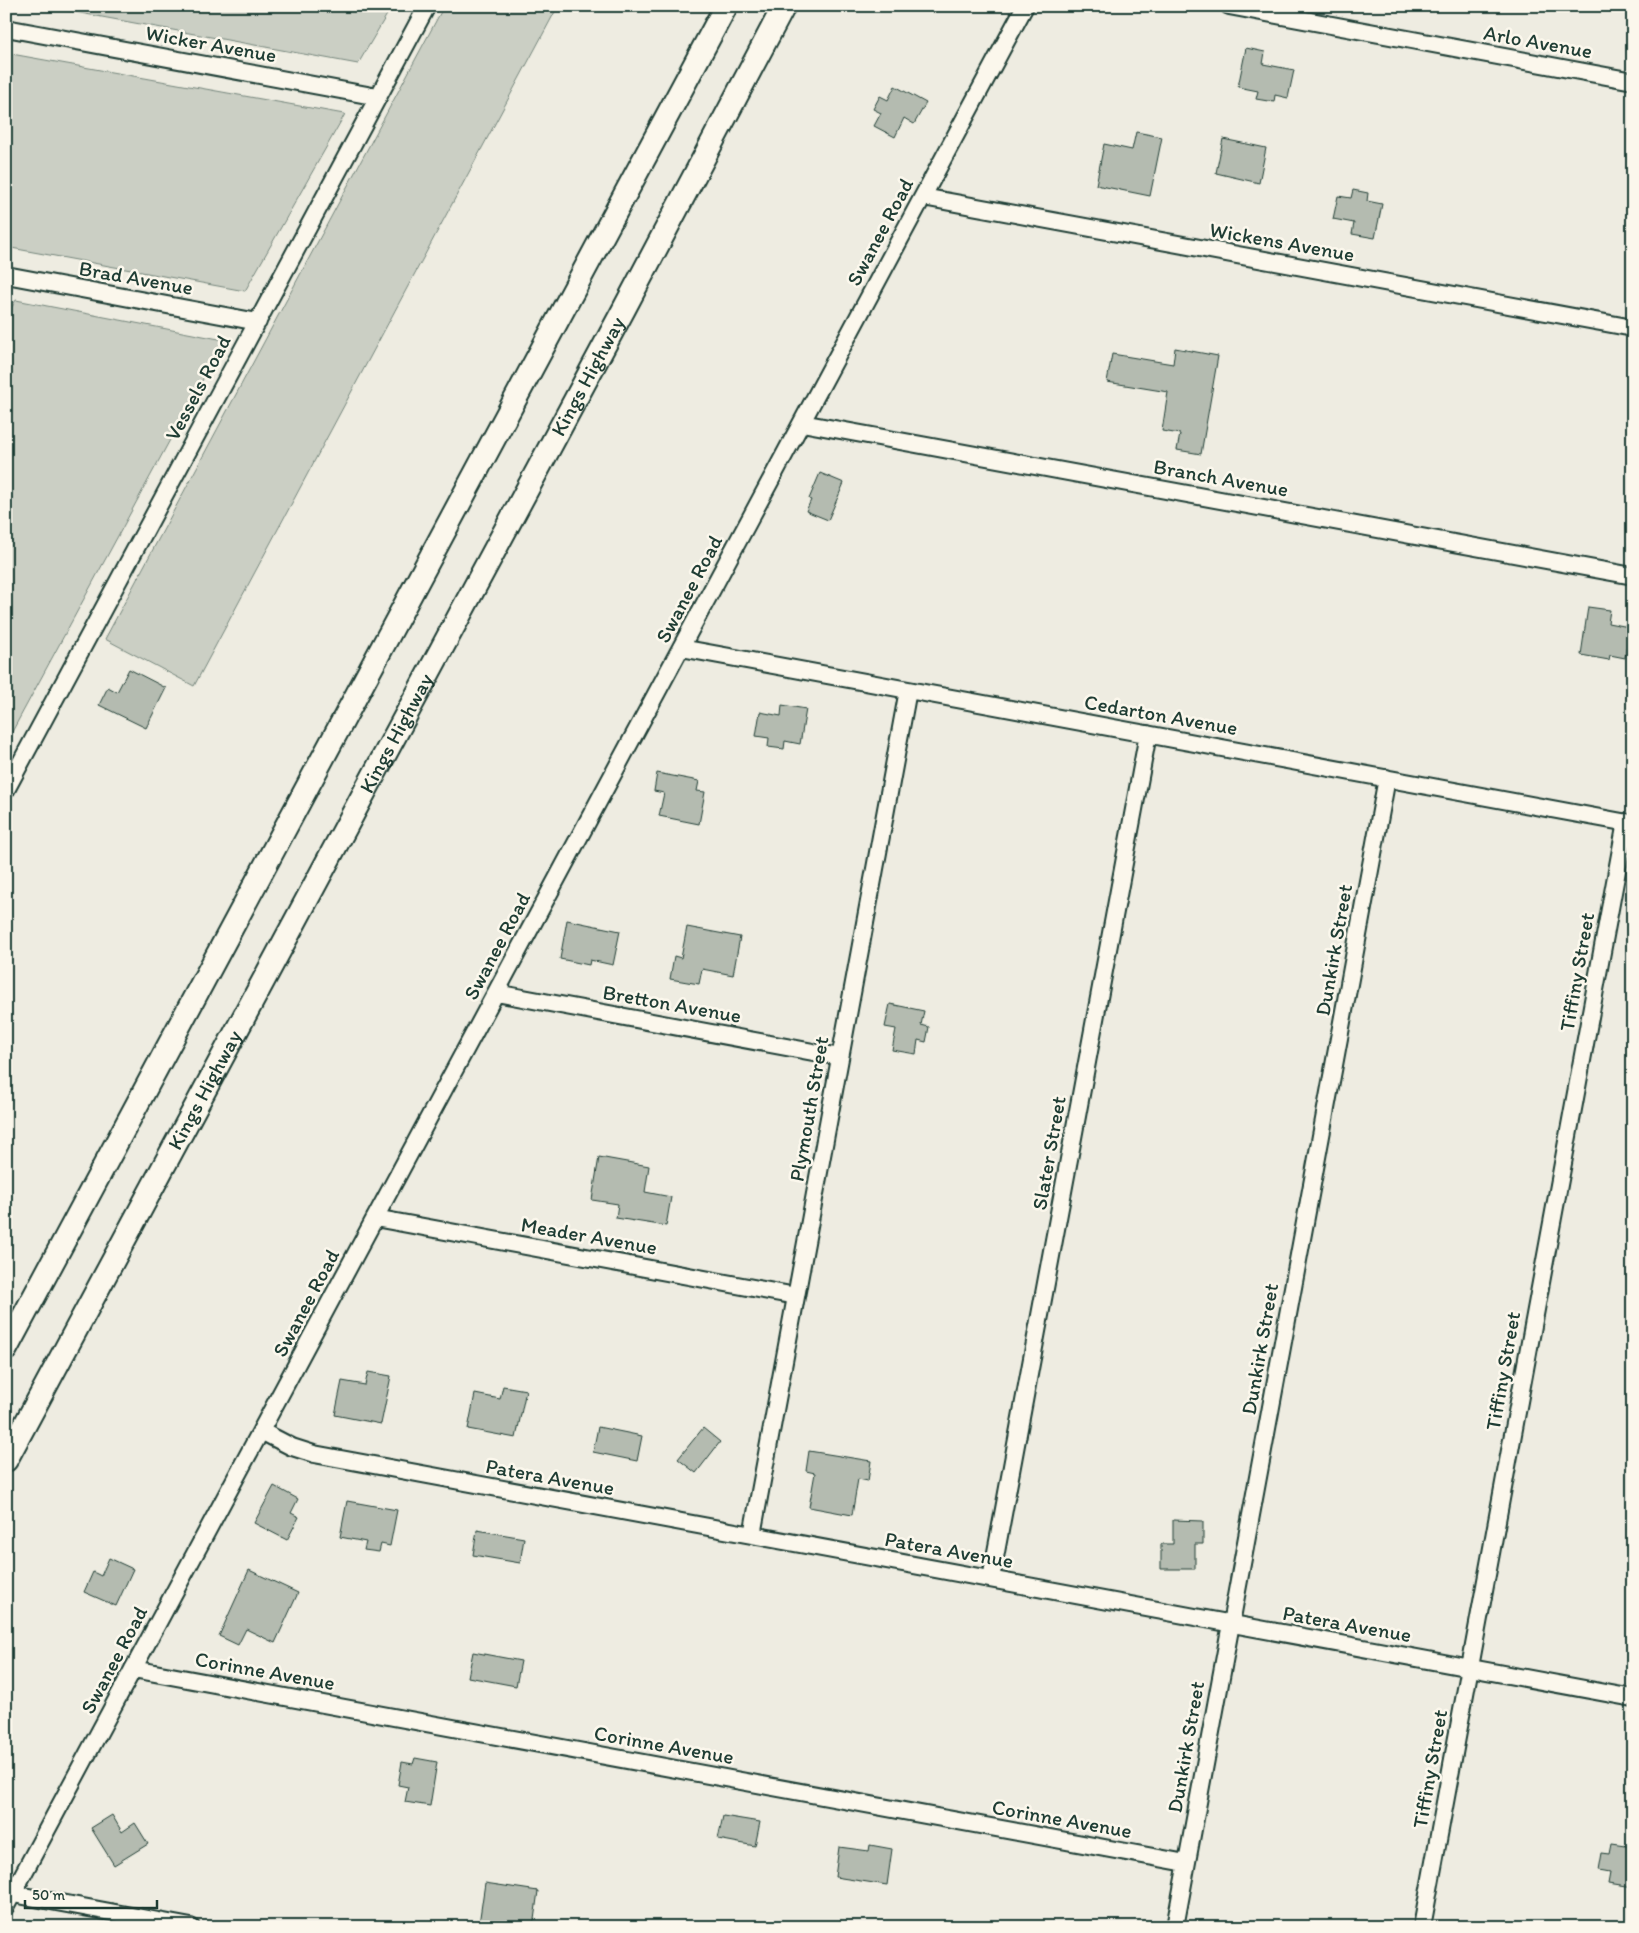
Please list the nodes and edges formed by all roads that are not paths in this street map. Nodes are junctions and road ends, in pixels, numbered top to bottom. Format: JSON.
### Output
{"nodes":[{"id":1,"x":427,"y":6,"type":"edge"},
{"id":2,"x":726,"y":6,"type":"edge"},
{"id":3,"x":784,"y":6,"type":"edge"},
{"id":4,"x":1025,"y":6,"type":"edge"},
{"id":5,"x":1229,"y":6,"type":"edge"},
{"id":6,"x":6,"y":28,"type":"edge"},
{"id":7,"x":1633,"y":81,"type":"edge"},
{"id":8,"x":378,"y":97,"type":"junction"},
{"id":9,"x":923,"y":197,"type":"junction"},
{"id":10,"x":6,"y":275,"type":"edge"},
{"id":11,"x":258,"y":322,"type":"junction"},
{"id":12,"x":1633,"y":328,"type":"edge"},
{"id":13,"x":802,"y":423,"type":"junction"},
{"id":14,"x":1633,"y":576,"type":"edge"},
{"id":15,"x":681,"y":648,"type":"junction"},
{"id":16,"x":908,"y":690,"type":"junction"},
{"id":17,"x":1148,"y":734,"type":"junction"},
{"id":18,"x":1387,"y":778,"type":"junction"},
{"id":19,"x":6,"y":790,"type":"edge"},
{"id":20,"x":1630,"y":823,"type":"edge"},
{"id":21,"x":496,"y":993,"type":"junction"},
{"id":22,"x":840,"y":1057,"type":"junction"},
{"id":23,"x":375,"y":1218,"type":"junction"},
{"id":24,"x":796,"y":1296,"type":"junction"},
{"id":25,"x":6,"y":1349,"type":"edge"},
{"id":26,"x":261,"y":1431,"type":"junction"},
{"id":27,"x":6,"y":1460,"type":"edge"},
{"id":28,"x":752,"y":1535,"type":"junction"},
{"id":29,"x":991,"y":1579,"type":"junction"},
{"id":30,"x":1230,"y":1624,"type":"junction"},
{"id":31,"x":1470,"y":1668,"type":"junction"},
{"id":32,"x":133,"y":1669,"type":"junction"},
{"id":33,"x":1633,"y":1698,"type":"edge"},
{"id":34,"x":1186,"y":1863,"type":"junction"},
{"id":35,"x":9,"y":1900,"type":"edge"},
{"id":36,"x":191,"y":1927,"type":"edge"},
{"id":37,"x":1175,"y":1927,"type":"edge"},
{"id":38,"x":1422,"y":1927,"type":"edge"}],
"edges":[{"from":1,"to":8,"type":"street","name":"Vessels Road"},
{"from":2,"to":25,"type":"main road"},
{"from":3,"to":27,"type":"main road","name":"Kings Highway"},
{"from":4,"to":9,"type":"street","name":"Swanee Road"},
{"from":5,"to":7,"type":"street","name":"Arlo Avenue"},
{"from":6,"to":8,"type":"street","name":"Wicker Avenue"},
{"from":8,"to":11,"type":"street","name":"Vessels Road"},
{"from":9,"to":12,"type":"street","name":"Wickens Avenue"},
{"from":9,"to":13,"type":"street","name":"Swanee Road"},
{"from":10,"to":11,"type":"street","name":"Brad Avenue"},
{"from":11,"to":19,"type":"street","name":"Vessels Road"},
{"from":13,"to":14,"type":"street","name":"Branch Avenue"},
{"from":13,"to":15,"type":"street","name":"Swanee Road"},
{"from":15,"to":16,"type":"street","name":"Cedarton Avenue"},
{"from":15,"to":21,"type":"street","name":"Swanee Road"},
{"from":16,"to":17,"type":"street","name":"Cedarton Avenue"},
{"from":16,"to":22,"type":"street","name":"Plymouth Street"},
{"from":17,"to":18,"type":"street","name":"Cedarton Avenue"},
{"from":17,"to":29,"type":"street","name":"Slater Street"},
{"from":18,"to":20,"type":"street","name":"Cedarton Avenue"},
{"from":18,"to":30,"type":"street","name":"Dunkirk Street"},
{"from":20,"to":31,"type":"street","name":"Tiffiny Street"},
{"from":21,"to":22,"type":"street","name":"Bretton Avenue"},
{"from":21,"to":23,"type":"street","name":"Swanee Road"},
{"from":22,"to":24,"type":"street","name":"Plymouth Street"},
{"from":23,"to":24,"type":"street","name":"Meader Avenue"},
{"from":23,"to":26,"type":"street","name":"Swanee Road"},
{"from":24,"to":28,"type":"street","name":"Plymouth Street"},
{"from":26,"to":28,"type":"street","name":"Patera Avenue"},
{"from":26,"to":32,"type":"street","name":"Swanee Road"},
{"from":28,"to":29,"type":"street","name":"Patera Avenue"},
{"from":29,"to":30,"type":"street","name":"Patera Avenue"},
{"from":30,"to":31,"type":"street","name":"Patera Avenue"},
{"from":30,"to":34,"type":"street","name":"Dunkirk Street"},
{"from":31,"to":33,"type":"street","name":"Patera Avenue"},
{"from":31,"to":38,"type":"street","name":"Tiffiny Street"},
{"from":32,"to":34,"type":"street","name":"Corinne Avenue"},
{"from":32,"to":35,"type":"street","name":"Swanee Road"},
{"from":34,"to":37,"type":"street","name":"Dunkirk Street"},
{"from":35,"to":36,"type":"street"}]}
